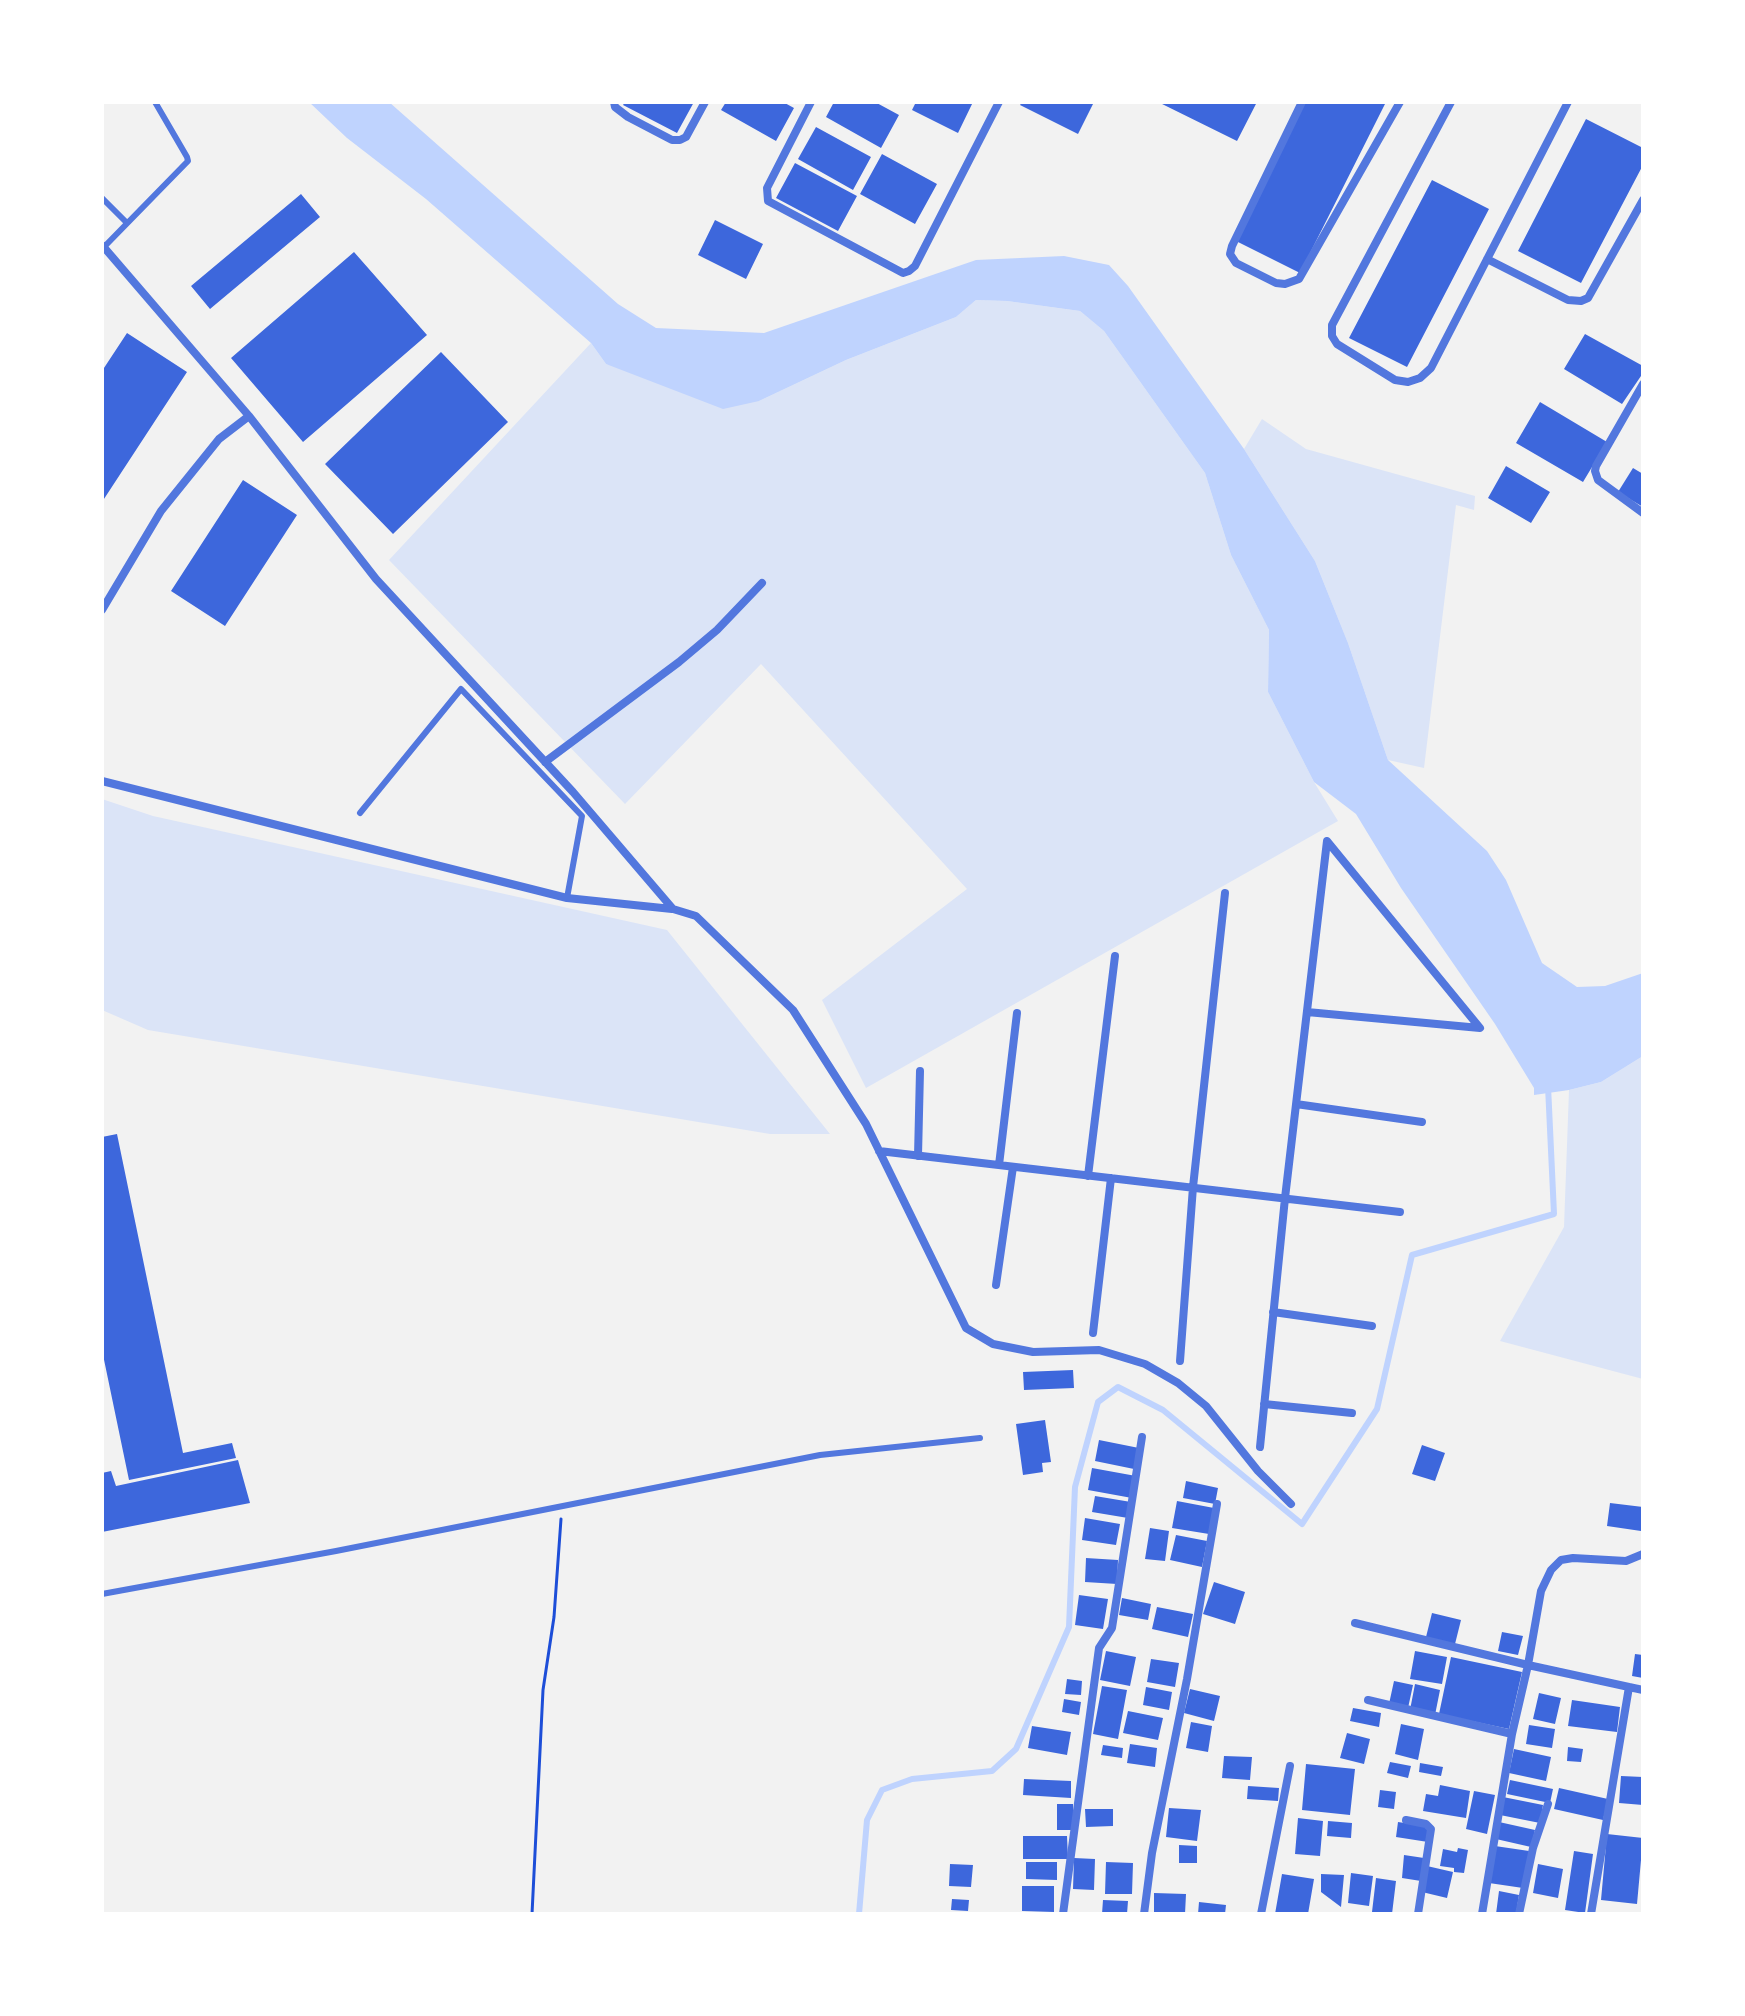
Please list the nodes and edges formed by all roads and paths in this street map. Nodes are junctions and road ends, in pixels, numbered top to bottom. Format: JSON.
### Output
{"nodes":[{"id":1,"x":155,"y":102,"type":"edge"},
{"id":2,"x":614,"y":102,"type":"edge"},
{"id":3,"x":705,"y":102,"type":"edge"},
{"id":4,"x":811,"y":102,"type":"edge"},
{"id":5,"x":999,"y":102,"type":"edge"},
{"id":6,"x":1302,"y":102,"type":"edge"},
{"id":7,"x":1400,"y":102,"type":"edge"},
{"id":8,"x":1451,"y":102,"type":"edge"},
{"id":9,"x":1568,"y":102,"type":"edge"},
{"id":10,"x":102,"y":198,"type":"edge"},
{"id":11,"x":1643,"y":200,"type":"edge"},
{"id":12,"x":127,"y":223,"type":"junction"},
{"id":13,"x":103,"y":246,"type":"edge"},
{"id":14,"x":1487,"y":259,"type":"junction"},
{"id":15,"x":1643,"y":384,"type":"edge"},
{"id":16,"x":249,"y":416,"type":"junction"},
{"id":17,"x":1643,"y":513,"type":"edge"},
{"id":18,"x":762,"y":583,"type":"dead end"},
{"id":19,"x":102,"y":610,"type":"edge"},
{"id":20,"x":500,"y":713,"type":"junction"},
{"id":21,"x":492,"y":722,"type":"junction"},
{"id":22,"x":545,"y":762,"type":"junction"},
{"id":23,"x":102,"y":781,"type":"edge"},
{"id":24,"x":360,"y":813,"type":"dead end"},
{"id":25,"x":1225,"y":893,"type":"dead end"},
{"id":26,"x":567,"y":898,"type":"junction"},
{"id":27,"x":673,"y":909,"type":"junction"},
{"id":28,"x":1115,"y":956,"type":"dead end"},
{"id":29,"x":1307,"y":1012,"type":"junction"},
{"id":30,"x":1017,"y":1013,"type":"dead end"},
{"id":31,"x":920,"y":1071,"type":"dead end"},
{"id":32,"x":1296,"y":1104,"type":"junction"},
{"id":33,"x":1422,"y":1122,"type":"dead end"},
{"id":34,"x":879,"y":1151,"type":"junction"},
{"id":35,"x":918,"y":1156,"type":"junction"},
{"id":36,"x":999,"y":1165,"type":"junction"},
{"id":37,"x":1013,"y":1167,"type":"junction"},
{"id":38,"x":1088,"y":1176,"type":"junction"},
{"id":39,"x":1111,"y":1178,"type":"junction"},
{"id":40,"x":1193,"y":1187,"type":"junction"},
{"id":41,"x":1285,"y":1198,"type":"junction"},
{"id":42,"x":1400,"y":1212,"type":"dead end"},
{"id":43,"x":996,"y":1285,"type":"dead end"},
{"id":44,"x":1273,"y":1312,"type":"junction"},
{"id":45,"x":1372,"y":1326,"type":"dead end"},
{"id":46,"x":1093,"y":1333,"type":"dead end"},
{"id":47,"x":1180,"y":1361,"type":"dead end"},
{"id":48,"x":1264,"y":1404,"type":"junction"},
{"id":49,"x":1352,"y":1413,"type":"dead end"},
{"id":50,"x":1142,"y":1437,"type":"dead end"},
{"id":51,"x":980,"y":1438,"type":"dead end"},
{"id":52,"x":1260,"y":1447,"type":"dead end"},
{"id":53,"x":1217,"y":1504,"type":"dead end"},
{"id":54,"x":1291,"y":1504,"type":"dead end"},
{"id":55,"x":561,"y":1507,"type":"junction"},
{"id":56,"x":1643,"y":1554,"type":"edge"},
{"id":57,"x":102,"y":1594,"type":"edge"},
{"id":58,"x":1355,"y":1623,"type":"dead end"},
{"id":59,"x":1528,"y":1665,"type":"junction"},
{"id":60,"x":1629,"y":1687,"type":"junction"},
{"id":61,"x":1643,"y":1690,"type":"edge"},
{"id":62,"x":1368,"y":1700,"type":"dead end"},
{"id":63,"x":1512,"y":1734,"type":"junction"},
{"id":64,"x":1290,"y":1766,"type":"dead end"},
{"id":65,"x":1548,"y":1804,"type":"dead end"},
{"id":66,"x":1406,"y":1820,"type":"dead end"},
{"id":67,"x":532,"y":1914,"type":"edge"},
{"id":68,"x":1063,"y":1914,"type":"edge"},
{"id":69,"x":1144,"y":1914,"type":"edge"},
{"id":70,"x":1261,"y":1914,"type":"edge"},
{"id":71,"x":1418,"y":1914,"type":"edge"},
{"id":72,"x":1482,"y":1914,"type":"edge"},
{"id":73,"x":1519,"y":1914,"type":"edge"},
{"id":74,"x":1591,"y":1914,"type":"edge"}],
"edges":[{"from":1,"to":12,"type":"lane"},
{"from":2,"to":3,"type":"street"},
{"from":4,"to":5,"type":"street"},
{"from":6,"to":7,"type":"street"},
{"from":8,"to":14,"type":"street"},
{"from":9,"to":14,"type":"street"},
{"from":10,"to":12,"type":"lane"},
{"from":11,"to":14,"type":"street"},
{"from":12,"to":13,"type":"lane"},
{"from":13,"to":16,"type":"street"},
{"from":15,"to":17,"type":"street"},
{"from":16,"to":19,"type":"street"},
{"from":16,"to":20,"type":"street"},
{"from":18,"to":22,"type":"street"},
{"from":20,"to":21,"type":"lane"},
{"from":20,"to":22,"type":"street"},
{"from":21,"to":24,"type":"lane"},
{"from":21,"to":26,"type":"lane"},
{"from":22,"to":27,"type":"street"},
{"from":23,"to":26,"type":"street"},
{"from":25,"to":40,"type":"street"},
{"from":26,"to":27,"type":"street"},
{"from":27,"to":34,"type":"street"},
{"from":28,"to":38,"type":"street"},
{"from":29,"to":29,"type":"street"},
{"from":29,"to":32,"type":"street"},
{"from":30,"to":36,"type":"street"},
{"from":31,"to":35,"type":"street"},
{"from":32,"to":33,"type":"street"},
{"from":32,"to":41,"type":"street"},
{"from":34,"to":35,"type":"street"},
{"from":34,"to":54,"type":"street"},
{"from":35,"to":36,"type":"street"},
{"from":36,"to":37,"type":"street"},
{"from":37,"to":38,"type":"street"},
{"from":37,"to":43,"type":"street"},
{"from":38,"to":39,"type":"street"},
{"from":39,"to":40,"type":"street"},
{"from":39,"to":46,"type":"street"},
{"from":40,"to":41,"type":"street"},
{"from":40,"to":47,"type":"street"},
{"from":41,"to":42,"type":"street"},
{"from":41,"to":44,"type":"street"},
{"from":44,"to":45,"type":"street"},
{"from":44,"to":48,"type":"street"},
{"from":48,"to":49,"type":"street"},
{"from":48,"to":52,"type":"street"},
{"from":50,"to":68,"type":"street"},
{"from":51,"to":55,"type":"lane"},
{"from":53,"to":69,"type":"street"},
{"from":55,"to":57,"type":"lane"},
{"from":55,"to":67,"type":"path"},
{"from":56,"to":59,"type":"street"},
{"from":58,"to":59,"type":"street"},
{"from":59,"to":60,"type":"street"},
{"from":59,"to":63,"type":"street"},
{"from":60,"to":61,"type":"street"},
{"from":60,"to":74,"type":"street"},
{"from":62,"to":63,"type":"street"},
{"from":63,"to":72,"type":"street"},
{"from":64,"to":70,"type":"street"},
{"from":65,"to":73,"type":"street"},
{"from":66,"to":71,"type":"street"}]}
